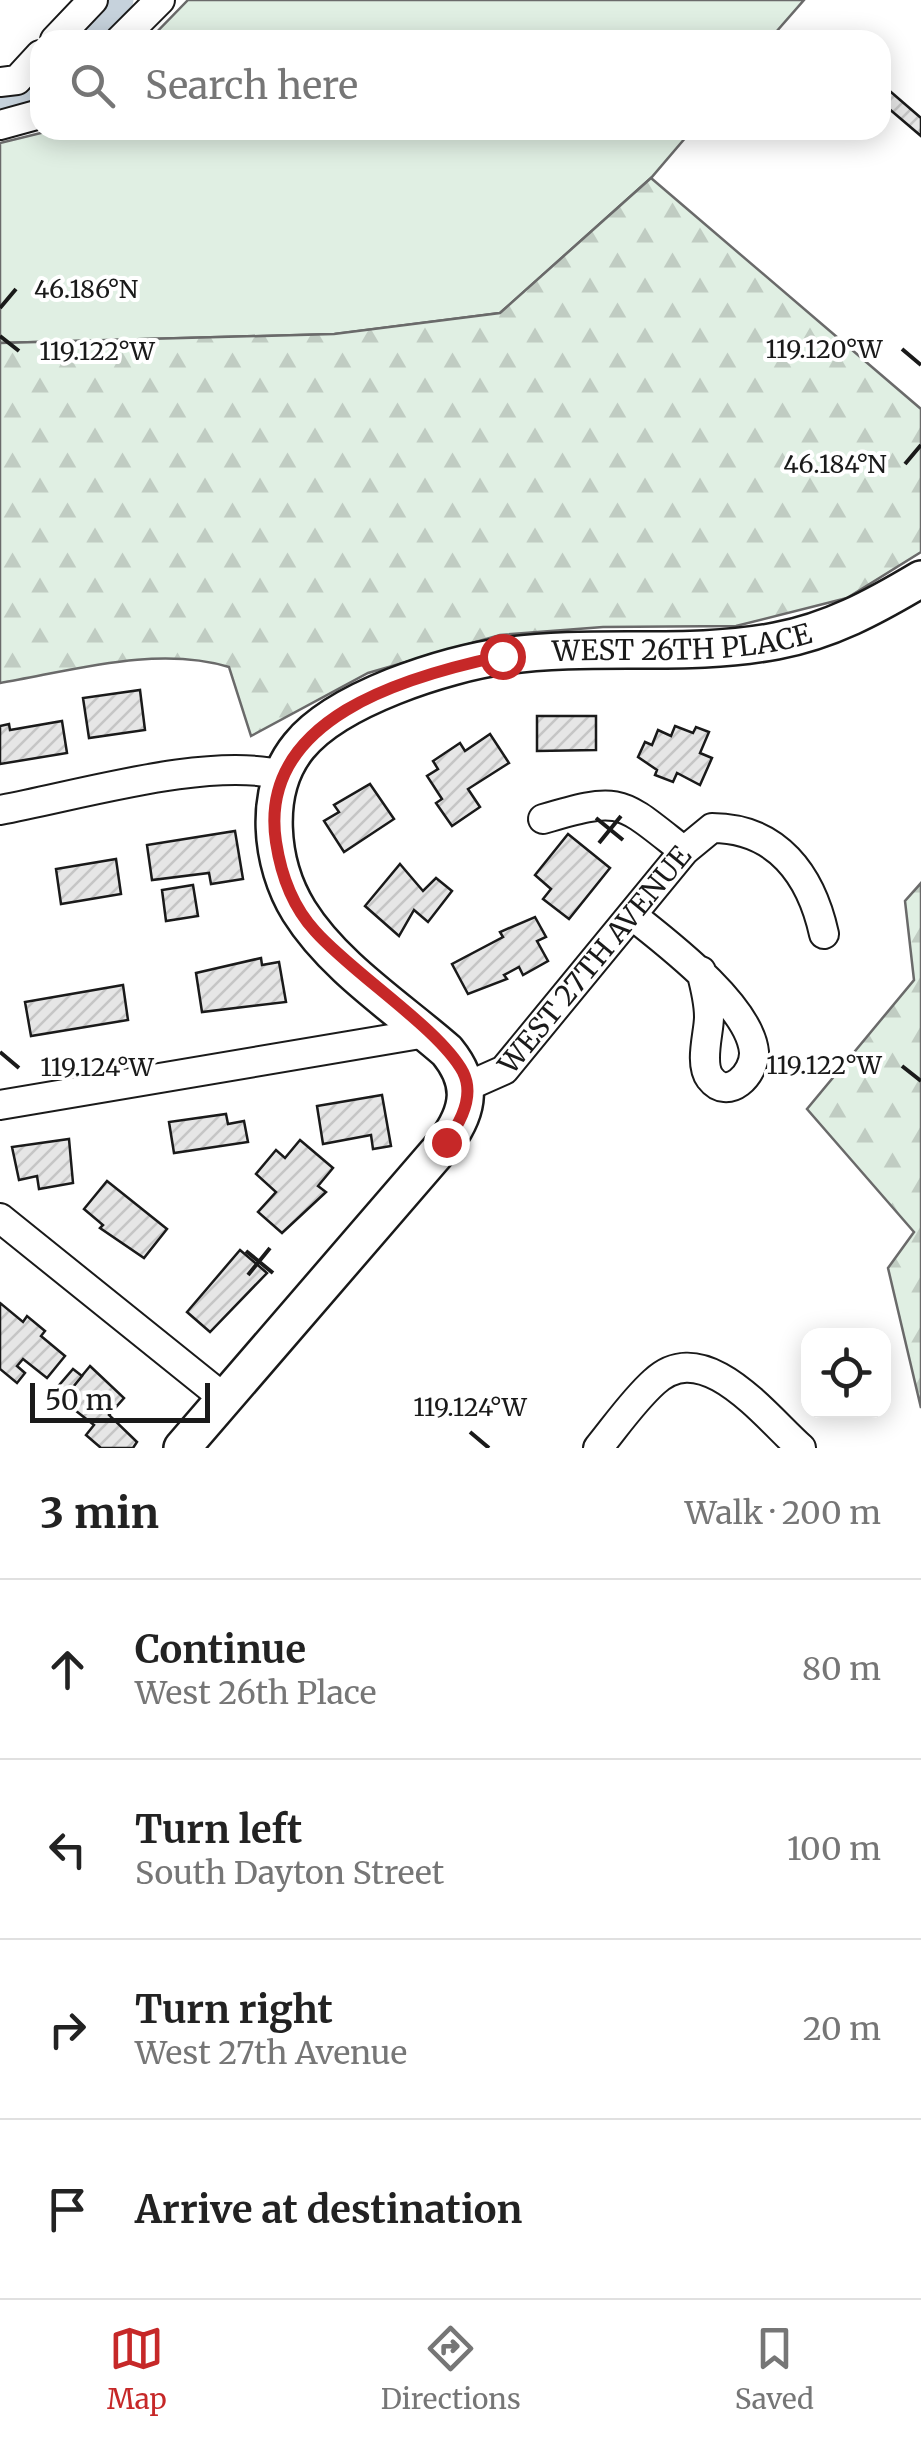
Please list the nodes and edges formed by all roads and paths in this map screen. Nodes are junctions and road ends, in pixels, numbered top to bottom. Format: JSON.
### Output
{"nodes":[{"id":1,"x":92,"y":0,"type":"edge"},
{"id":2,"x":160,"y":0,"type":"edge"},
{"id":3,"x":64,"y":30,"type":"edge"},
{"id":4,"x":130,"y":30,"type":"edge"},
{"id":5,"x":30,"y":66,"type":"edge"},
{"id":6,"x":0,"y":82,"type":"edge"},
{"id":7,"x":30,"y":117,"type":"edge"},
{"id":8,"x":0,"y":125,"type":"edge"},
{"id":9,"x":921,"y":579,"type":"edge"},
{"id":10,"x":282,"y":775,"type":"junction"},
{"id":11,"x":0,"y":810,"type":"edge"},
{"id":12,"x":543,"y":819,"type":"dead end"},
{"id":13,"x":684,"y":851,"type":"junction"},
{"id":14,"x":633,"y":916,"type":"junction"},
{"id":15,"x":824,"y":934,"type":"dead end"},
{"id":16,"x":701,"y":972,"type":"dead end"},
{"id":17,"x":426,"y":1033,"type":"junction"},
{"id":18,"x":468,"y":1086,"type":"junction"},
{"id":19,"x":0,"y":1105,"type":"edge"},
{"id":20,"x":0,"y":1218,"type":"edge"},
{"id":21,"x":225,"y":1399,"type":"junction"},
{"id":22,"x":182,"y":1448,"type":"edge"},
{"id":23,"x":598,"y":1448,"type":"edge"},
{"id":24,"x":801,"y":1448,"type":"edge"}],
"edges":[{"from":1,"to":3,"type":"street"},
{"from":2,"to":4,"type":"street"},
{"from":5,"to":6,"type":"street"},
{"from":7,"to":8,"type":"street"},
{"from":9,"to":10,"type":"main road","name":"WEST 26TH PLACE"},
{"from":10,"to":11,"type":"street"},
{"from":10,"to":17,"type":"main road"},
{"from":12,"to":13,"type":"street"},
{"from":13,"to":14,"type":"street","name":"WEST 27TH AVENUE"},
{"from":13,"to":15,"type":"street","name":"WEST 27TH AVENUE"},
{"from":14,"to":16,"type":"street"},
{"from":14,"to":18,"type":"street","name":"WEST 27TH AVENUE"},
{"from":17,"to":18,"type":"main road"},
{"from":17,"to":19,"type":"street"},
{"from":18,"to":21,"type":"main road","name":"WEST 27TH AVENUE"},
{"from":20,"to":21,"type":"street"},
{"from":21,"to":22,"type":"main road","name":"WEST 27TH AVENUE"},
{"from":23,"to":24,"type":"street"}]}
